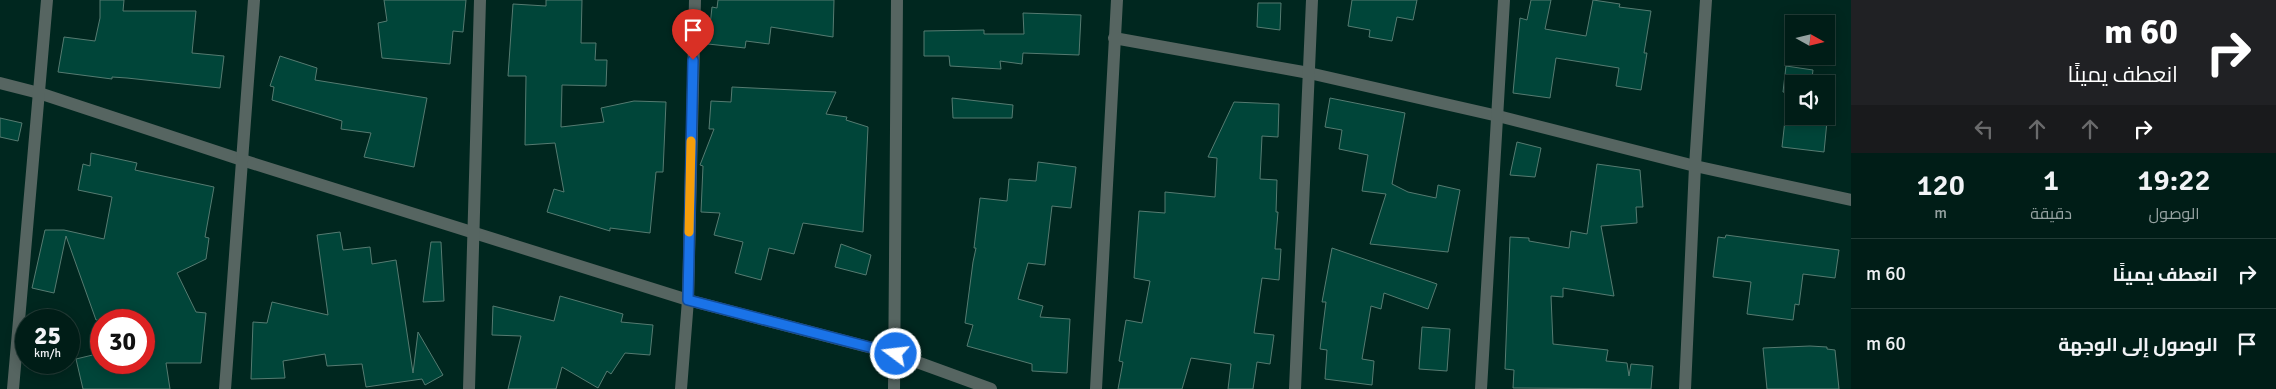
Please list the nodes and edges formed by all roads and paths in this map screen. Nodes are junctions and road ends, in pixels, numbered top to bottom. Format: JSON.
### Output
{"nodes":[{"id":1,"x":47,"y":0,"type":"edge"},
{"id":2,"x":254,"y":0,"type":"edge"},
{"id":3,"x":480,"y":0,"type":"edge"},
{"id":4,"x":694,"y":0,"type":"edge"},
{"id":5,"x":897,"y":0,"type":"edge"},
{"id":6,"x":1117,"y":0,"type":"edge"},
{"id":7,"x":1312,"y":0,"type":"edge"},
{"id":8,"x":1504,"y":0,"type":"edge"},
{"id":9,"x":1706,"y":0,"type":"edge"},
{"id":10,"x":1114,"y":38,"type":"junction"},
{"id":11,"x":1309,"y":73,"type":"junction"},
{"id":12,"x":0,"y":83,"type":"edge"},
{"id":13,"x":39,"y":93,"type":"junction"},
{"id":14,"x":1498,"y":116,"type":"junction"},
{"id":15,"x":242,"y":160,"type":"junction"},
{"id":16,"x":1696,"y":166,"type":"junction"},
{"id":17,"x":1851,"y":200,"type":"edge"},
{"id":18,"x":474,"y":232,"type":"junction"},
{"id":19,"x":688,"y":300,"type":"junction"},
{"id":20,"x":896,"y":354,"type":"junction"},
{"id":21,"x":13,"y":389,"type":"edge"},
{"id":22,"x":225,"y":389,"type":"edge"},
{"id":23,"x":469,"y":389,"type":"edge"},
{"id":24,"x":681,"y":389,"type":"edge"},
{"id":25,"x":894,"y":389,"type":"edge"},
{"id":26,"x":992,"y":389,"type":"edge"},
{"id":27,"x":1096,"y":389,"type":"edge"},
{"id":28,"x":1295,"y":389,"type":"edge"},
{"id":29,"x":1482,"y":389,"type":"edge"},
{"id":30,"x":1686,"y":389,"type":"edge"}],
"edges":[{"from":1,"to":13,"type":"street"},
{"from":2,"to":15,"type":"street"},
{"from":3,"to":18,"type":"street"},
{"from":4,"to":19,"type":"street"},
{"from":5,"to":20,"type":"street"},
{"from":6,"to":10,"type":"street"},
{"from":7,"to":11,"type":"street"},
{"from":8,"to":14,"type":"street"},
{"from":9,"to":16,"type":"street"},
{"from":10,"to":11,"type":"street"},
{"from":10,"to":27,"type":"street"},
{"from":11,"to":14,"type":"street"},
{"from":11,"to":28,"type":"street"},
{"from":12,"to":13,"type":"street"},
{"from":13,"to":15,"type":"street"},
{"from":13,"to":21,"type":"street"},
{"from":14,"to":16,"type":"street"},
{"from":14,"to":29,"type":"street"},
{"from":15,"to":18,"type":"street"},
{"from":15,"to":22,"type":"street"},
{"from":16,"to":17,"type":"street"},
{"from":16,"to":30,"type":"street"},
{"from":18,"to":19,"type":"street"},
{"from":18,"to":23,"type":"street"},
{"from":19,"to":20,"type":"street"},
{"from":19,"to":24,"type":"street"},
{"from":20,"to":25,"type":"street"},
{"from":20,"to":26,"type":"street"}]}
